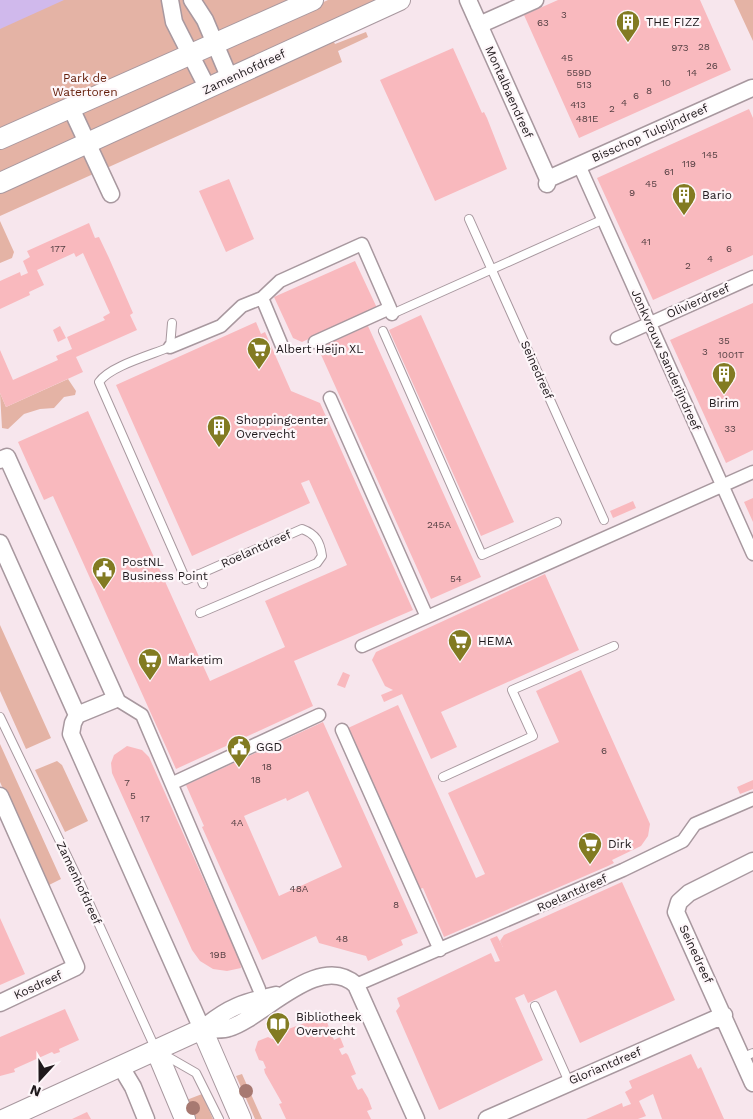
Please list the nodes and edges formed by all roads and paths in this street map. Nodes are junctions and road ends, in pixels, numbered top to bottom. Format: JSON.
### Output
{"nodes":[{"id":1,"x":170,"y":0,"type":"edge"},
{"id":2,"x":192,"y":0,"type":"edge"},
{"id":3,"x":313,"y":0,"type":"edge"},
{"id":4,"x":400,"y":0,"type":"edge"},
{"id":5,"x":468,"y":0,"type":"edge"},
{"id":6,"x":535,"y":0,"type":"edge"},
{"id":7,"x":479,"y":26,"type":"junction"},
{"id":8,"x":214,"y":43,"type":"junction"},
{"id":9,"x":191,"y":54,"type":"junction"},
{"id":10,"x":230,"y":79,"type":"junction"},
{"id":11,"x":752,"y":88,"type":"edge"},
{"id":12,"x":208,"y":89,"type":"junction"},
{"id":13,"x":71,"y":108,"type":"junction"},
{"id":14,"x":0,"y":139,"type":"edge"},
{"id":15,"x":88,"y":144,"type":"junction"},
{"id":16,"x":579,"y":165,"type":"junction"},
{"id":17,"x":547,"y":182,"type":"joint"},
{"id":18,"x":0,"y":183,"type":"edge"},
{"id":19,"x":111,"y":194,"type":"dead end"},
{"id":20,"x":469,"y":219,"type":"dead end"},
{"id":21,"x":604,"y":220,"type":"junction"},
{"id":22,"x":492,"y":269,"type":"junction"},
{"id":23,"x":753,"y":277,"type":"edge"},
{"id":24,"x":262,"y":298,"type":"junction"},
{"id":25,"x":391,"y":311,"type":"junction"},
{"id":26,"x":172,"y":323,"type":"dead end"},
{"id":27,"x":650,"y":323,"type":"junction"},
{"id":28,"x":383,"y":331,"type":"dead end"},
{"id":29,"x":617,"y":338,"type":"dead end"},
{"id":30,"x":315,"y":342,"type":"dead end"},
{"id":31,"x":282,"y":346,"type":"dead end"},
{"id":32,"x":170,"y":347,"type":"junction"},
{"id":33,"x":330,"y":398,"type":"dead end"},
{"id":34,"x":0,"y":460,"type":"edge"},
{"id":35,"x":753,"y":472,"type":"edge"},
{"id":36,"x":722,"y":486,"type":"junction"},
{"id":37,"x":604,"y":520,"type":"dead end"},
{"id":38,"x":557,"y":522,"type":"dead end"},
{"id":39,"x":0,"y":543,"type":"edge"},
{"id":40,"x":753,"y":554,"type":"edge"},
{"id":41,"x":199,"y":574,"type":"junction"},
{"id":42,"x":203,"y":584,"type":"dead end"},
{"id":43,"x":200,"y":613,"type":"dead end"},
{"id":44,"x":427,"y":617,"type":"junction"},
{"id":45,"x":362,"y":646,"type":"dead end"},
{"id":46,"x":614,"y":646,"type":"dead end"},
{"id":47,"x":116,"y":698,"type":"junction"},
{"id":48,"x":77,"y":715,"type":"junction"},
{"id":49,"x":319,"y":715,"type":"dead end"},
{"id":50,"x":0,"y":717,"type":"edge"},
{"id":51,"x":342,"y":730,"type":"dead end"},
{"id":52,"x":443,"y":777,"type":"dead end"},
{"id":53,"x":172,"y":783,"type":"junction"},
{"id":54,"x":0,"y":796,"type":"edge"},
{"id":55,"x":753,"y":799,"type":"edge"},
{"id":56,"x":753,"y":861,"type":"edge"},
{"id":57,"x":440,"y":950,"type":"junction"},
{"id":58,"x":356,"y":985,"type":"junction"},
{"id":59,"x":259,"y":989,"type":"dead end"},
{"id":60,"x":0,"y":1003,"type":"edge"},
{"id":61,"x":535,"y":1006,"type":"dead end"},
{"id":62,"x":724,"y":1015,"type":"junction"},
{"id":63,"x":202,"y":1028,"type":"junction"},
{"id":64,"x":156,"y":1050,"type":"junction"},
{"id":65,"x":747,"y":1056,"type":"edge"},
{"id":66,"x":121,"y":1067,"type":"junction"},
{"id":67,"x":569,"y":1082,"type":"junction"},
{"id":68,"x":753,"y":1083,"type":"edge"},
{"id":69,"x":5,"y":1119,"type":"edge"},
{"id":70,"x":146,"y":1119,"type":"edge"},
{"id":71,"x":185,"y":1119,"type":"edge"},
{"id":72,"x":219,"y":1119,"type":"edge"},
{"id":73,"x":241,"y":1119,"type":"edge"},
{"id":74,"x":416,"y":1119,"type":"edge"},
{"id":75,"x":487,"y":1119,"type":"edge"}],
"edges":[{"from":1,"to":9,"type":"street"},
{"from":2,"to":8,"type":"street"},
{"from":3,"to":8,"type":"street"},
{"from":4,"to":10,"type":"street","name":"Zamenhofdreef"},
{"from":5,"to":7,"type":"street","name":"Montalbaendreef"},
{"from":6,"to":7,"type":"street"},
{"from":7,"to":17,"type":"street","name":"Montalbaendreef"},
{"from":8,"to":9,"type":"street"},
{"from":8,"to":10,"type":"street"},
{"from":9,"to":12,"type":"street"},
{"from":9,"to":13,"type":"street"},
{"from":10,"to":12,"type":"street","name":"Zamenhofdreef"},
{"from":11,"to":16,"type":"street","name":"Bisschop Tulpijndreef"},
{"from":12,"to":15,"type":"street","name":"Zamenhofdreef"},
{"from":13,"to":14,"type":"street"},
{"from":13,"to":15,"type":"street"},
{"from":15,"to":18,"type":"street","name":"Zamenhofdreef"},
{"from":15,"to":19,"type":"street"},
{"from":16,"to":17,"type":"street","name":"Bisschop Tulpijndreef"},
{"from":16,"to":21,"type":"street","name":"Jonkvrouw Sanderijndreef"},
{"from":20,"to":22,"type":"lane","name":"Seinedreef"},
{"from":21,"to":22,"type":"lane"},
{"from":21,"to":27,"type":"street","name":"Jonkvrouw Sanderijndreef"},
{"from":22,"to":25,"type":"lane"},
{"from":22,"to":37,"type":"lane","name":"Seinedreef"},
{"from":23,"to":27,"type":"street","name":"Olivierdreef"},
{"from":24,"to":25,"type":"street"},
{"from":24,"to":31,"type":"street"},
{"from":24,"to":32,"type":"street"},
{"from":25,"to":30,"type":"street"},
{"from":26,"to":32,"type":"lane"},
{"from":27,"to":29,"type":"street","name":"Olivierdreef"},
{"from":27,"to":36,"type":"street","name":"Jonkvrouw Sanderijndreef"},
{"from":28,"to":38,"type":"lane"},
{"from":32,"to":41,"type":"lane"},
{"from":33,"to":44,"type":"street"},
{"from":34,"to":47,"type":"street"},
{"from":35,"to":36,"type":"street"},
{"from":36,"to":40,"type":"street","name":"Jonkvrouw Sanderijndreef"},
{"from":36,"to":44,"type":"street"},
{"from":39,"to":48,"type":"street"},
{"from":41,"to":42,"type":"lane"},
{"from":41,"to":43,"type":"lane","name":"Roelantdreef"},
{"from":44,"to":45,"type":"street"},
{"from":46,"to":52,"type":"lane"},
{"from":47,"to":48,"type":"street"},
{"from":47,"to":53,"type":"street"},
{"from":48,"to":63,"type":"street"},
{"from":49,"to":53,"type":"street"},
{"from":50,"to":64,"type":"lane","name":"Zamenhofdreef"},
{"from":51,"to":57,"type":"street"},
{"from":53,"to":59,"type":"street"},
{"from":54,"to":60,"type":"street","name":"Kosdreef"},
{"from":55,"to":57,"type":"street","name":"Roelantdreef"},
{"from":56,"to":62,"type":"street","name":"Seinedreef"},
{"from":57,"to":58,"type":"street","name":"Roelantdreef"},
{"from":58,"to":63,"type":"street"},
{"from":58,"to":74,"type":"street"},
{"from":61,"to":67,"type":"lane"},
{"from":62,"to":65,"type":"street","name":"Seinedreef"},
{"from":62,"to":67,"type":"street","name":"Gloriantdreef"},
{"from":63,"to":64,"type":"street"},
{"from":63,"to":73,"type":"street"},
{"from":64,"to":66,"type":"street"},
{"from":64,"to":71,"type":"street","name":"Zamenhofdreef"},
{"from":64,"to":72,"type":"lane"},
{"from":65,"to":68,"type":"street","name":"Seinedreef"},
{"from":66,"to":69,"type":"street"},
{"from":66,"to":70,"type":"street"},
{"from":67,"to":75,"type":"street","name":"Gloriantdreef"}]}
